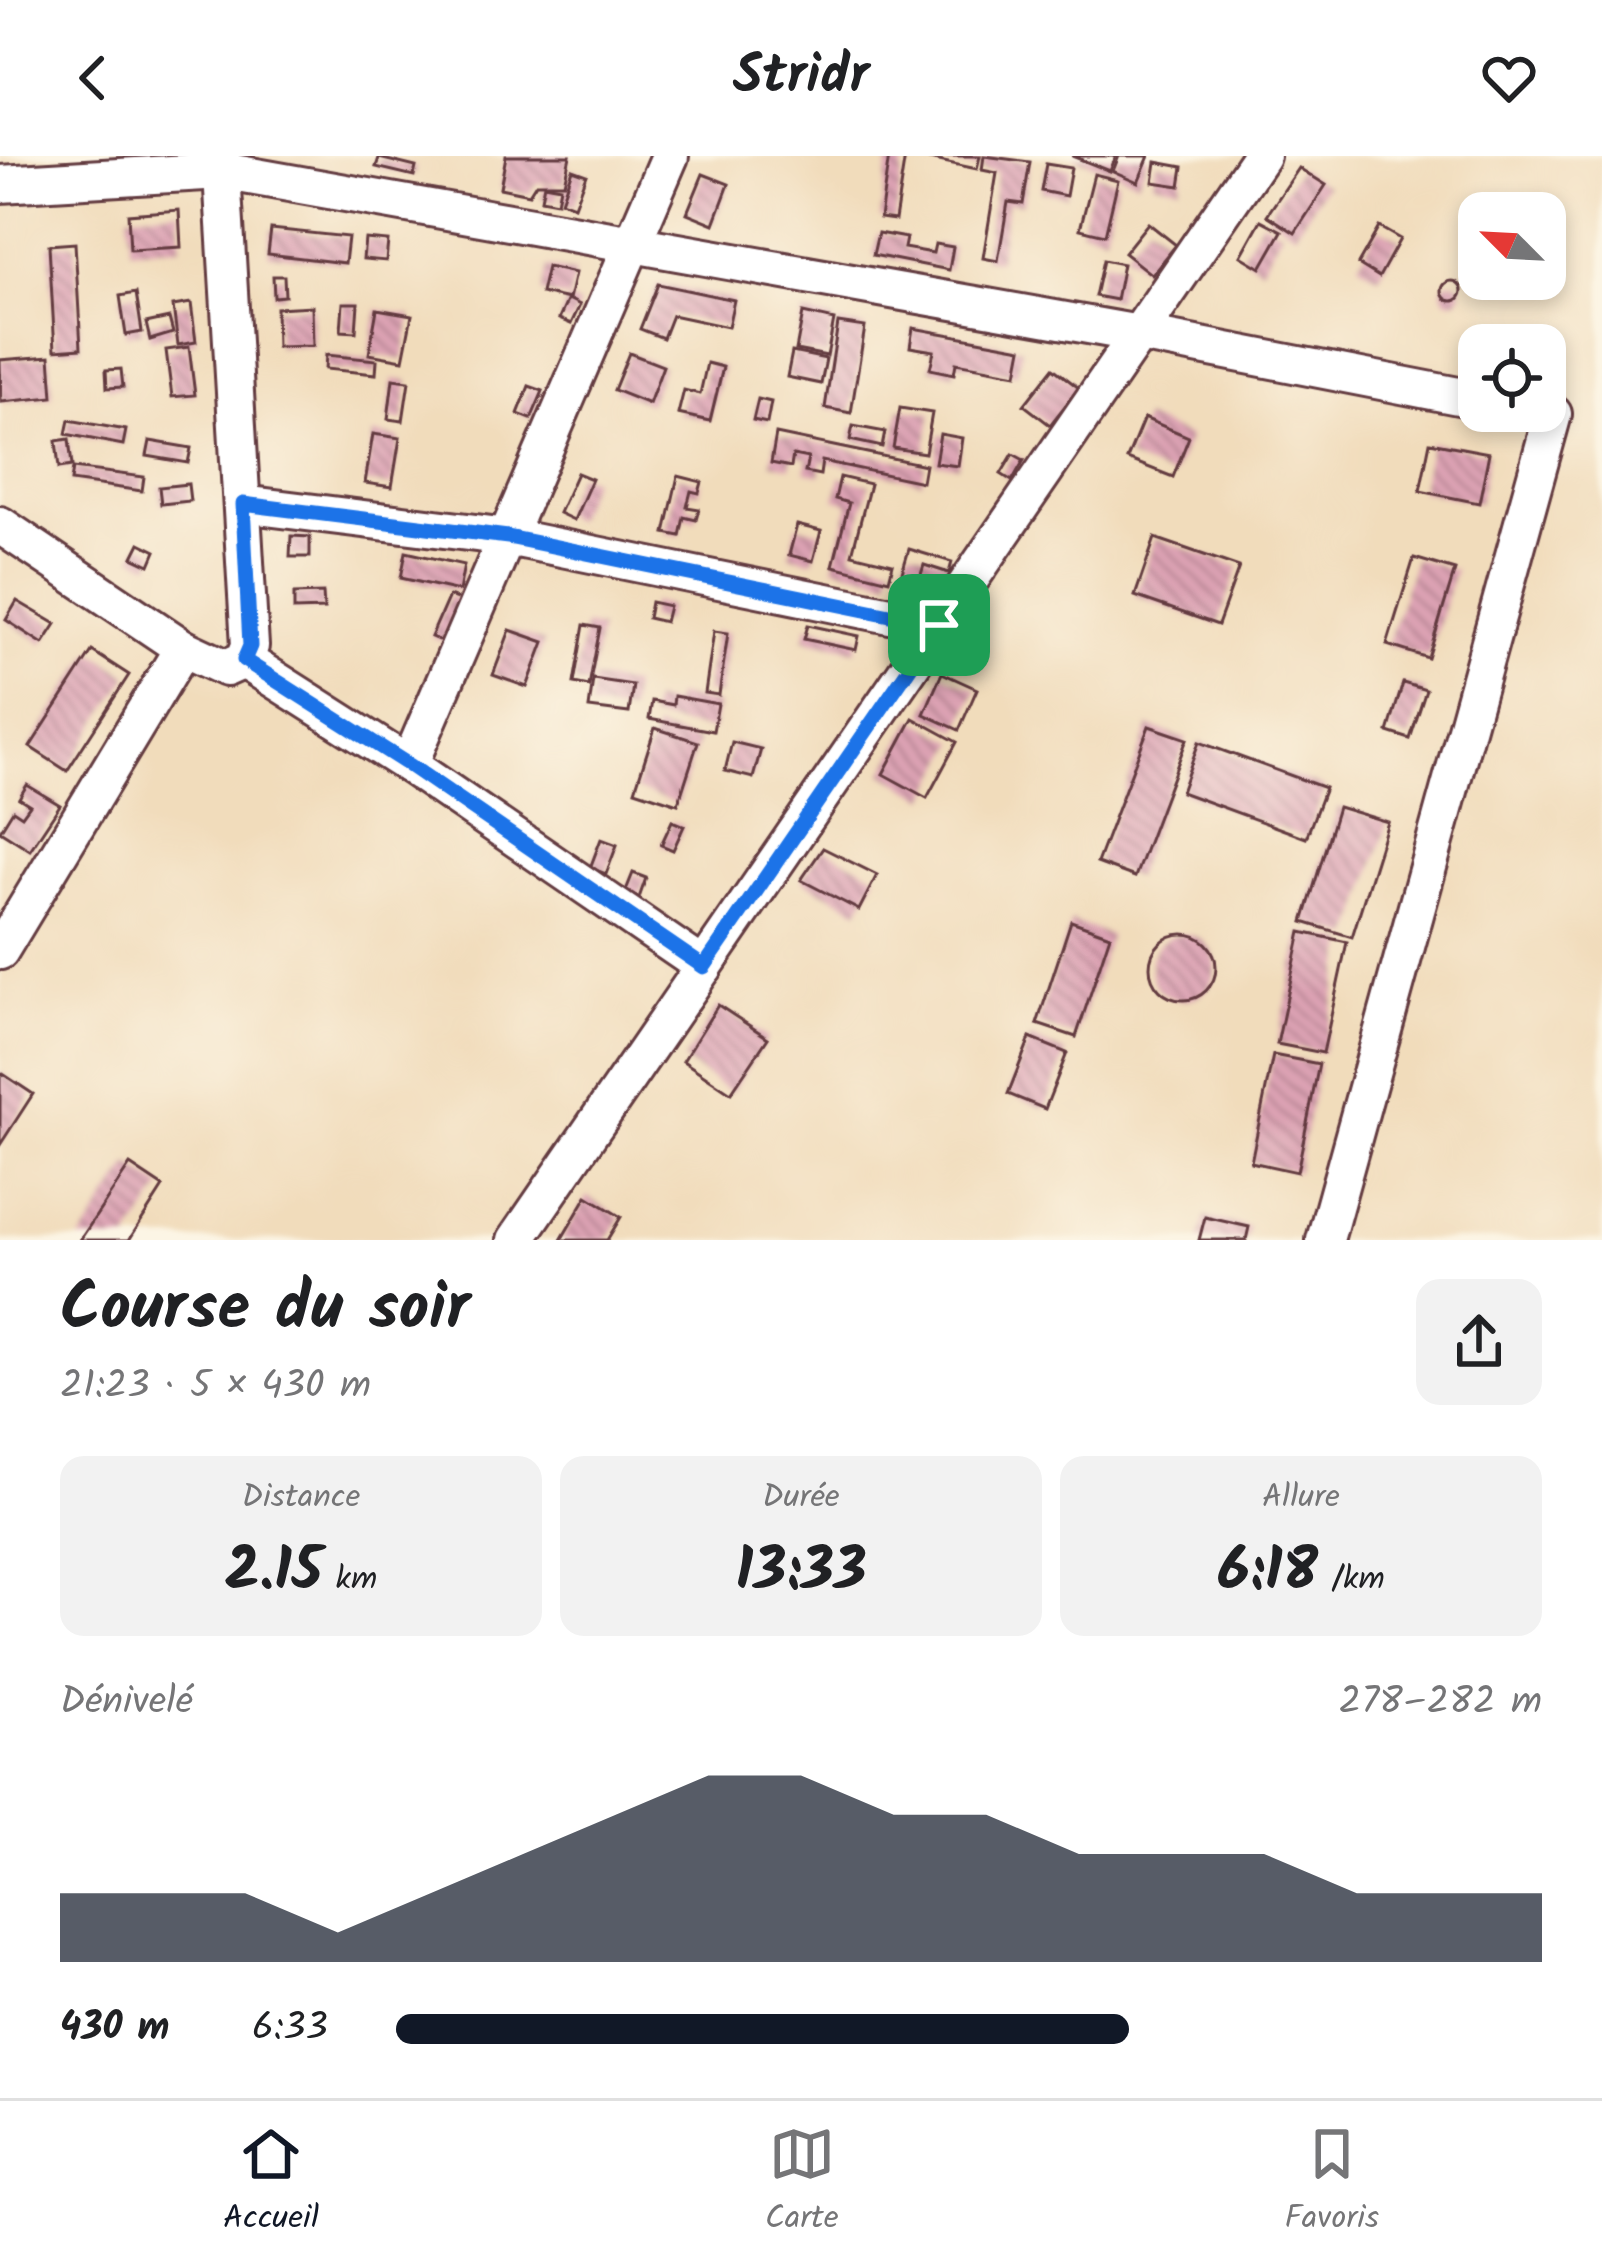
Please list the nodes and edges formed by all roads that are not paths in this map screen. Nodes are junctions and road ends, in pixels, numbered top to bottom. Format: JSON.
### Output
{"nodes":[{"id":1,"x":670,"y":156,"type":"edge"},
{"id":2,"x":1262,"y":156,"type":"edge"},
{"id":3,"x":221,"y":164,"type":"edge"},
{"id":4,"x":0,"y":184,"type":"edge"},
{"id":5,"x":633,"y":243,"type":"junction"},
{"id":6,"x":1139,"y":334,"type":"junction"},
{"id":7,"x":1458,"y":396,"type":"edge"},
{"id":8,"x":1548,"y":432,"type":"edge"},
{"id":9,"x":243,"y":504,"type":"junction"},
{"id":10,"x":0,"y":525,"type":"edge"},
{"id":11,"x":508,"y":537,"type":"junction"},
{"id":12,"x":939,"y":625,"type":"junction"},
{"id":13,"x":183,"y":648,"type":"junction"},
{"id":14,"x":244,"y":660,"type":"junction"},
{"id":15,"x":409,"y":765,"type":"junction"},
{"id":16,"x":0,"y":951,"type":"edge"},
{"id":17,"x":704,"y":967,"type":"junction"},
{"id":18,"x":516,"y":1240,"type":"edge"},
{"id":19,"x":1325,"y":1240,"type":"edge"}],
"edges":[{"from":1,"to":5,"type":"street"},
{"from":2,"to":6,"type":"street"},
{"from":3,"to":4,"type":"street"},
{"from":3,"to":5,"type":"street"},
{"from":3,"to":9,"type":"street"},
{"from":5,"to":6,"type":"street"},
{"from":5,"to":11,"type":"street"},
{"from":6,"to":7,"type":"street"},
{"from":6,"to":12,"type":"street"},
{"from":8,"to":19,"type":"street"},
{"from":9,"to":11,"type":"street"},
{"from":9,"to":14,"type":"street"},
{"from":10,"to":13,"type":"street"},
{"from":11,"to":12,"type":"street"},
{"from":11,"to":15,"type":"street"},
{"from":12,"to":17,"type":"street"},
{"from":13,"to":14,"type":"street"},
{"from":13,"to":16,"type":"street"},
{"from":14,"to":15,"type":"street"},
{"from":15,"to":17,"type":"street"},
{"from":17,"to":18,"type":"street"}]}
